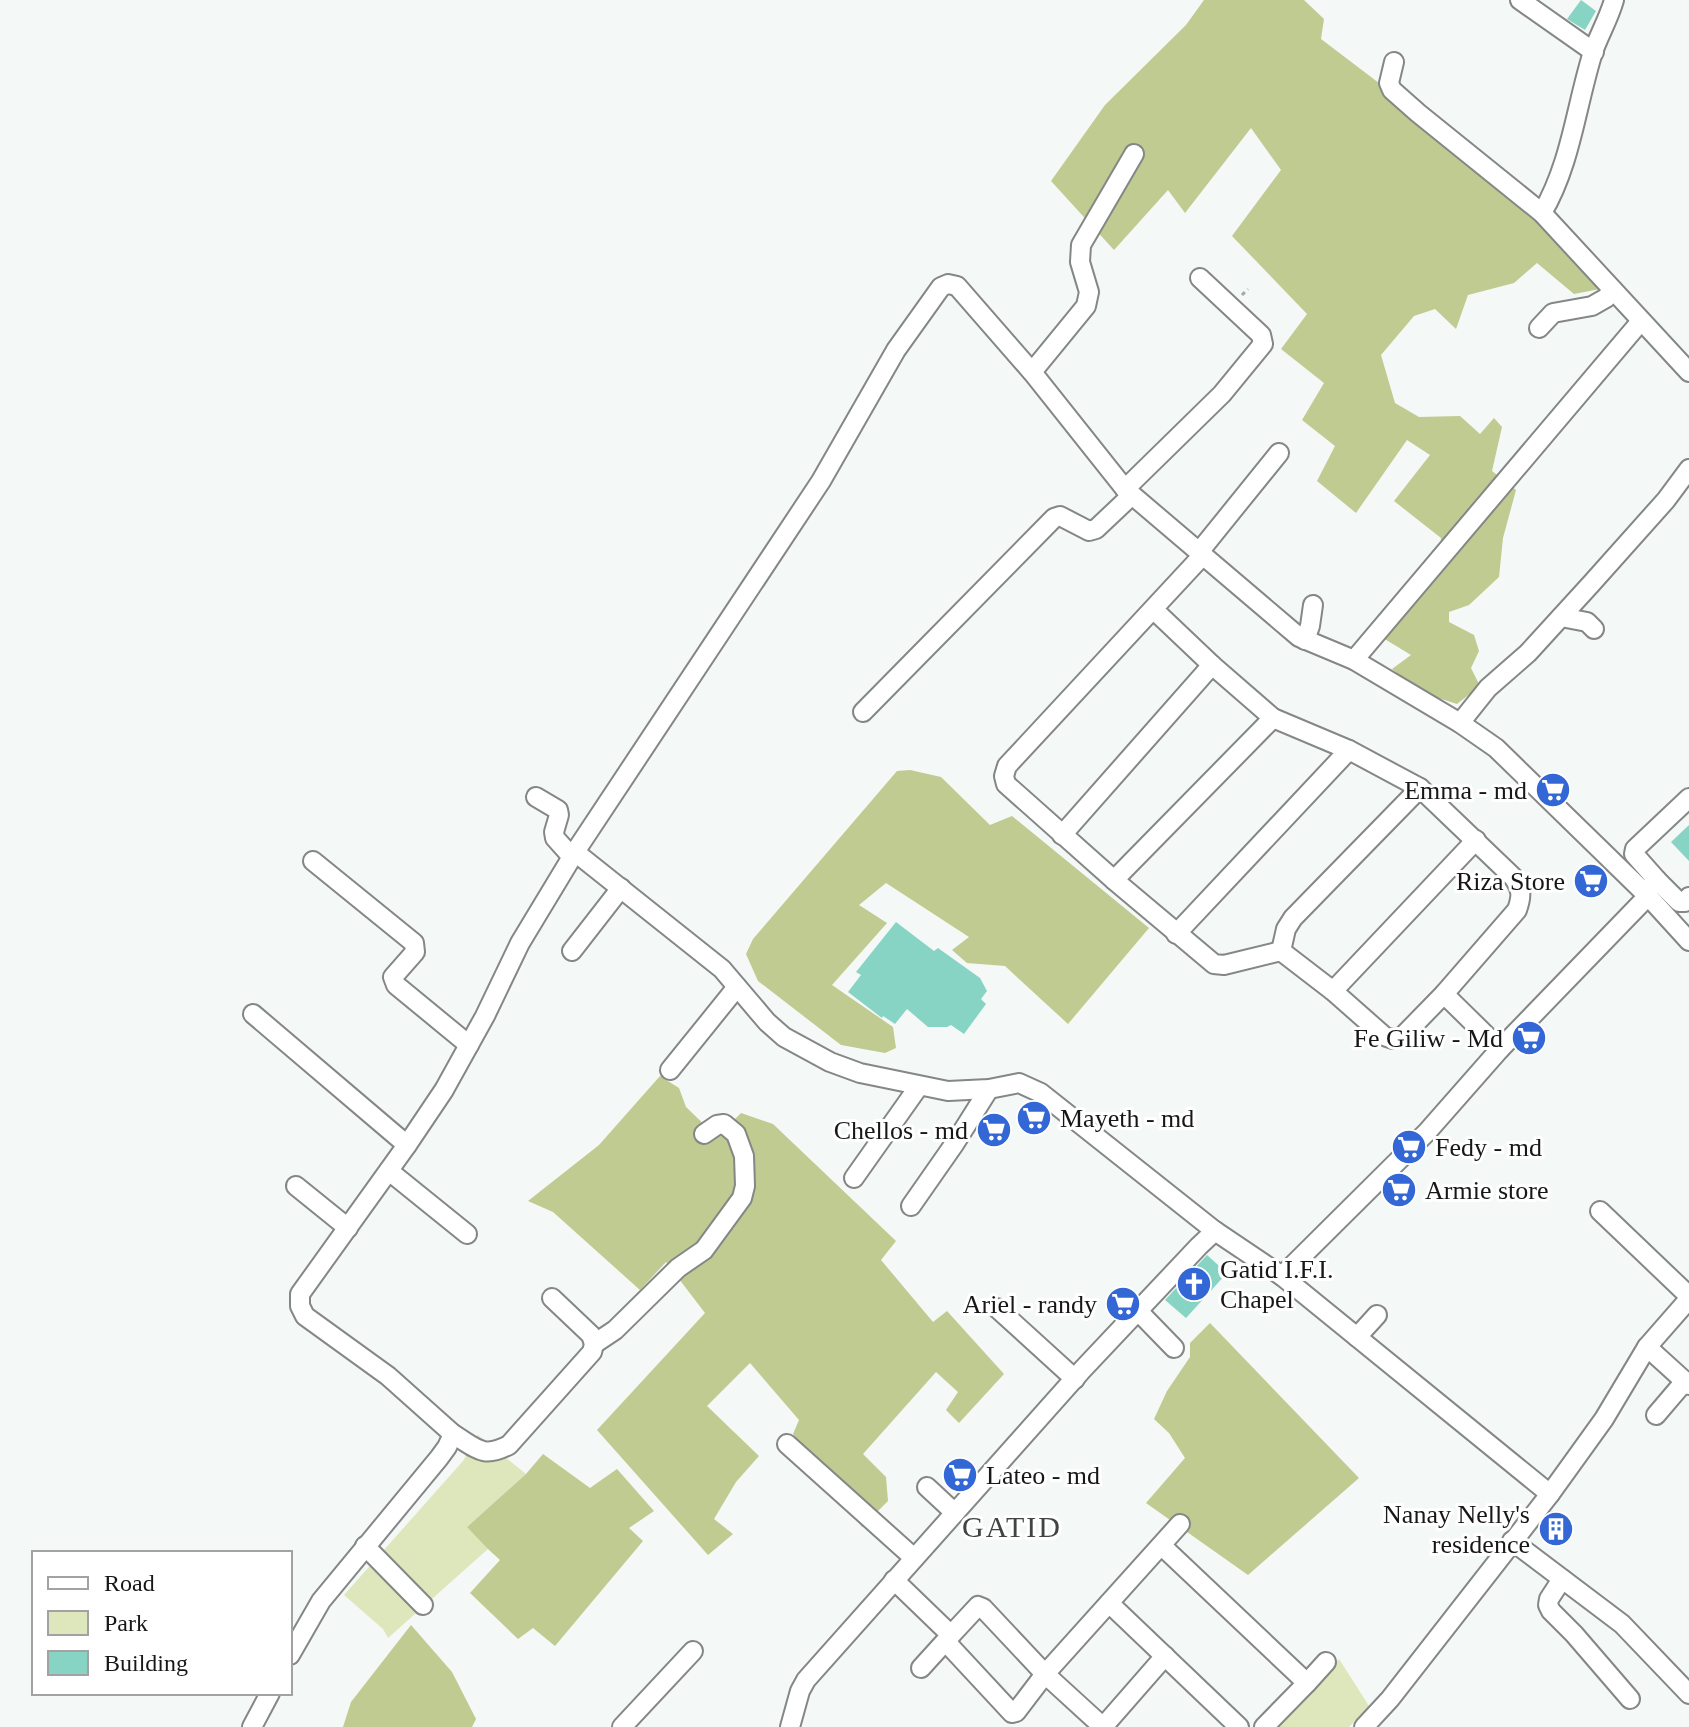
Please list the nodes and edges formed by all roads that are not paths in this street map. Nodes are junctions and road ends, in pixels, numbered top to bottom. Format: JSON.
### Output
{"nodes":[{"id":1,"x":1520,"y":0,"type":"edge"},
{"id":2,"x":1614,"y":0,"type":"edge"},
{"id":3,"x":1594,"y":52,"type":"junction"},
{"id":4,"x":1394,"y":62,"type":"dead end"},
{"id":5,"x":1134,"y":154,"type":"dead end"},
{"id":6,"x":1542,"y":213,"type":"junction"},
{"id":7,"x":1200,"y":278,"type":"dead end"},
{"id":8,"x":1613,"y":290,"type":"junction"},
{"id":9,"x":1641,"y":321,"type":"junction"},
{"id":10,"x":1539,"y":328,"type":"dead end"},
{"id":11,"x":1032,"y":372,"type":"junction"},
{"id":12,"x":1689,"y":372,"type":"edge"},
{"id":13,"x":1279,"y":453,"type":"dead end"},
{"id":14,"x":1689,"y":469,"type":"edge"},
{"id":15,"x":1129,"y":492,"type":"junction"},
{"id":16,"x":1201,"y":554,"type":"junction"},
{"id":17,"x":1313,"y":605,"type":"dead end"},
{"id":18,"x":1153,"y":609,"type":"junction"},
{"id":19,"x":1561,"y":617,"type":"junction"},
{"id":20,"x":1594,"y":629,"type":"dead end"},
{"id":21,"x":1305,"y":640,"type":"junction"},
{"id":22,"x":1354,"y":660,"type":"junction"},
{"id":23,"x":1212,"y":665,"type":"junction"},
{"id":24,"x":863,"y":712,"type":"dead end"},
{"id":25,"x":1273,"y":718,"type":"junction"},
{"id":26,"x":1460,"y":723,"type":"junction"},
{"id":27,"x":1349,"y":750,"type":"junction"},
{"id":28,"x":1420,"y":788,"type":"junction"},
{"id":29,"x":536,"y":797,"type":"dead end"},
{"id":30,"x":1689,"y":798,"type":"edge"},
{"id":31,"x":1062,"y":835,"type":"junction"},
{"id":32,"x":1476,"y":840,"type":"junction"},
{"id":33,"x":574,"y":855,"type":"junction"},
{"id":34,"x":313,"y":861,"type":"dead end"},
{"id":35,"x":1114,"y":880,"type":"junction"},
{"id":36,"x":621,"y":888,"type":"junction"},
{"id":37,"x":1650,"y":890,"type":"junction"},
{"id":38,"x":1689,"y":897,"type":"edge"},
{"id":39,"x":1176,"y":934,"type":"junction"},
{"id":40,"x":1689,"y":941,"type":"edge"},
{"id":41,"x":572,"y":951,"type":"dead end"},
{"id":42,"x":1281,"y":951,"type":"junction"},
{"id":43,"x":737,"y":987,"type":"junction"},
{"id":44,"x":1333,"y":991,"type":"junction"},
{"id":45,"x":1444,"y":994,"type":"junction"},
{"id":46,"x":253,"y":1014,"type":"dead end"},
{"id":47,"x":469,"y":1045,"type":"junction"},
{"id":48,"x":1500,"y":1049,"type":"junction"},
{"id":49,"x":670,"y":1070,"type":"dead end"},
{"id":50,"x":919,"y":1086,"type":"junction"},
{"id":51,"x":989,"y":1089,"type":"junction"},
{"id":52,"x":704,"y":1134,"type":"dead end"},
{"id":53,"x":407,"y":1145,"type":"junction"},
{"id":54,"x":389,"y":1171,"type":"junction"},
{"id":55,"x":854,"y":1178,"type":"dead end"},
{"id":56,"x":296,"y":1186,"type":"dead end"},
{"id":57,"x":911,"y":1206,"type":"dead end"},
{"id":58,"x":1600,"y":1211,"type":"dead end"},
{"id":59,"x":348,"y":1228,"type":"junction"},
{"id":60,"x":1215,"y":1231,"type":"junction"},
{"id":61,"x":467,"y":1234,"type":"dead end"},
{"id":62,"x":1282,"y":1276,"type":"junction"},
{"id":63,"x":1689,"y":1297,"type":"edge"},
{"id":64,"x":552,"y":1298,"type":"dead end"},
{"id":65,"x":997,"y":1308,"type":"dead end"},
{"id":66,"x":1138,"y":1311,"type":"junction"},
{"id":67,"x":1377,"y":1315,"type":"dead end"},
{"id":68,"x":1357,"y":1337,"type":"junction"},
{"id":69,"x":594,"y":1344,"type":"junction"},
{"id":70,"x":1647,"y":1347,"type":"junction"},
{"id":71,"x":1174,"y":1348,"type":"dead end"},
{"id":72,"x":1075,"y":1379,"type":"junction"},
{"id":73,"x":1687,"y":1383,"type":"edge"},
{"id":74,"x":1656,"y":1415,"type":"dead end"},
{"id":75,"x":453,"y":1434,"type":"junction"},
{"id":76,"x":787,"y":1444,"type":"dead end"},
{"id":77,"x":927,"y":1487,"type":"dead end"},
{"id":78,"x":1550,"y":1494,"type":"junction"},
{"id":79,"x":955,"y":1513,"type":"junction"},
{"id":80,"x":1180,"y":1524,"type":"dead end"},
{"id":81,"x":1512,"y":1541,"type":"junction"},
{"id":82,"x":365,"y":1546,"type":"junction"},
{"id":83,"x":1162,"y":1546,"type":"junction"},
{"id":84,"x":914,"y":1558,"type":"junction"},
{"id":85,"x":1562,"y":1579,"type":"junction"},
{"id":86,"x":894,"y":1580,"type":"junction"},
{"id":87,"x":1109,"y":1603,"type":"junction"},
{"id":88,"x":423,"y":1605,"type":"dead end"},
{"id":89,"x":948,"y":1639,"type":"junction"},
{"id":90,"x":693,"y":1651,"type":"dead end"},
{"id":91,"x":292,"y":1652,"type":"edge"},
{"id":92,"x":1165,"y":1656,"type":"junction"},
{"id":93,"x":1326,"y":1662,"type":"dead end"},
{"id":94,"x":921,"y":1668,"type":"dead end"},
{"id":95,"x":1045,"y":1674,"type":"junction"},
{"id":96,"x":1307,"y":1683,"type":"junction"},
{"id":97,"x":1689,"y":1694,"type":"edge"},
{"id":98,"x":269,"y":1695,"type":"edge"},
{"id":99,"x":1630,"y":1699,"type":"dead end"},
{"id":100,"x":1012,"y":1713,"type":"junction"},
{"id":101,"x":797,"y":1723,"type":"edge"},
{"id":102,"x":252,"y":1727,"type":"edge"},
{"id":103,"x":622,"y":1727,"type":"edge"},
{"id":104,"x":999,"y":1727,"type":"edge"},
{"id":105,"x":1103,"y":1727,"type":"edge"},
{"id":106,"x":1239,"y":1727,"type":"edge"},
{"id":107,"x":1264,"y":1727,"type":"edge"},
{"id":108,"x":1364,"y":1727,"type":"edge"}],
"edges":[{"from":1,"to":3,"type":"street"},
{"from":2,"to":3,"type":"street"},
{"from":3,"to":6,"type":"street"},
{"from":4,"to":6,"type":"street"},
{"from":5,"to":11,"type":"street"},
{"from":6,"to":8,"type":"street"},
{"from":7,"to":15,"type":"street"},
{"from":8,"to":9,"type":"street"},
{"from":8,"to":10,"type":"street"},
{"from":9,"to":12,"type":"street"},
{"from":9,"to":22,"type":"street"},
{"from":11,"to":15,"type":"street"},
{"from":11,"to":33,"type":"street"},
{"from":13,"to":16,"type":"street"},
{"from":14,"to":19,"type":"street"},
{"from":15,"to":16,"type":"street"},
{"from":15,"to":24,"type":"street"},
{"from":16,"to":18,"type":"street"},
{"from":16,"to":21,"type":"street"},
{"from":17,"to":21,"type":"street"},
{"from":18,"to":23,"type":"street"},
{"from":18,"to":31,"type":"street"},
{"from":19,"to":20,"type":"street"},
{"from":19,"to":26,"type":"street"},
{"from":21,"to":22,"type":"street"},
{"from":22,"to":26,"type":"street"},
{"from":23,"to":25,"type":"street"},
{"from":23,"to":31,"type":"street"},
{"from":25,"to":27,"type":"street"},
{"from":25,"to":35,"type":"street"},
{"from":26,"to":37,"type":"street"},
{"from":27,"to":28,"type":"street"},
{"from":27,"to":39,"type":"street"},
{"from":28,"to":32,"type":"street"},
{"from":28,"to":42,"type":"street"},
{"from":29,"to":33,"type":"street"},
{"from":30,"to":37,"type":"street"},
{"from":31,"to":35,"type":"street"},
{"from":32,"to":44,"type":"street"},
{"from":32,"to":45,"type":"street"},
{"from":33,"to":36,"type":"street"},
{"from":33,"to":47,"type":"street"},
{"from":34,"to":47,"type":"street"},
{"from":35,"to":39,"type":"street"},
{"from":36,"to":41,"type":"street"},
{"from":36,"to":43,"type":"street"},
{"from":37,"to":38,"type":"street"},
{"from":37,"to":40,"type":"street"},
{"from":37,"to":48,"type":"street"},
{"from":39,"to":42,"type":"street"},
{"from":42,"to":44,"type":"street"},
{"from":43,"to":49,"type":"street"},
{"from":43,"to":50,"type":"street"},
{"from":44,"to":45,"type":"street"},
{"from":45,"to":48,"type":"street"},
{"from":46,"to":53,"type":"street"},
{"from":47,"to":53,"type":"street"},
{"from":48,"to":62,"type":"street"},
{"from":50,"to":51,"type":"street"},
{"from":50,"to":55,"type":"street"},
{"from":51,"to":57,"type":"street"},
{"from":51,"to":60,"type":"street"},
{"from":52,"to":69,"type":"street"},
{"from":53,"to":54,"type":"street"},
{"from":54,"to":59,"type":"street"},
{"from":54,"to":61,"type":"street"},
{"from":56,"to":59,"type":"street"},
{"from":58,"to":63,"type":"street"},
{"from":59,"to":75,"type":"street"},
{"from":60,"to":62,"type":"street"},
{"from":60,"to":66,"type":"street"},
{"from":62,"to":68,"type":"street"},
{"from":63,"to":70,"type":"street"},
{"from":64,"to":69,"type":"street"},
{"from":65,"to":72,"type":"street"},
{"from":66,"to":71,"type":"street"},
{"from":66,"to":72,"type":"street"},
{"from":67,"to":68,"type":"street"},
{"from":68,"to":78,"type":"street"},
{"from":69,"to":75,"type":"street"},
{"from":70,"to":73,"type":"street"},
{"from":70,"to":78,"type":"street"},
{"from":72,"to":79,"type":"street"},
{"from":73,"to":74,"type":"street"},
{"from":75,"to":82,"type":"street"},
{"from":76,"to":84,"type":"street"},
{"from":77,"to":79,"type":"street"},
{"from":78,"to":81,"type":"street"},
{"from":79,"to":84,"type":"street"},
{"from":80,"to":83,"type":"street"},
{"from":81,"to":85,"type":"street"},
{"from":81,"to":108,"type":"street"},
{"from":82,"to":88,"type":"street"},
{"from":82,"to":91,"type":"street"},
{"from":83,"to":87,"type":"street"},
{"from":83,"to":96,"type":"street"},
{"from":84,"to":86,"type":"street"},
{"from":85,"to":97,"type":"street"},
{"from":85,"to":99,"type":"street"},
{"from":86,"to":89,"type":"street"},
{"from":86,"to":101,"type":"street"},
{"from":87,"to":92,"type":"street"},
{"from":87,"to":95,"type":"street"},
{"from":89,"to":94,"type":"street"},
{"from":89,"to":95,"type":"street"},
{"from":89,"to":100,"type":"street"},
{"from":90,"to":103,"type":"street"},
{"from":92,"to":105,"type":"street"},
{"from":92,"to":106,"type":"street"},
{"from":93,"to":96,"type":"street"},
{"from":95,"to":100,"type":"street"},
{"from":95,"to":105,"type":"street"},
{"from":96,"to":107,"type":"street"},
{"from":98,"to":102,"type":"street"},
{"from":100,"to":104,"type":"street"}]}
